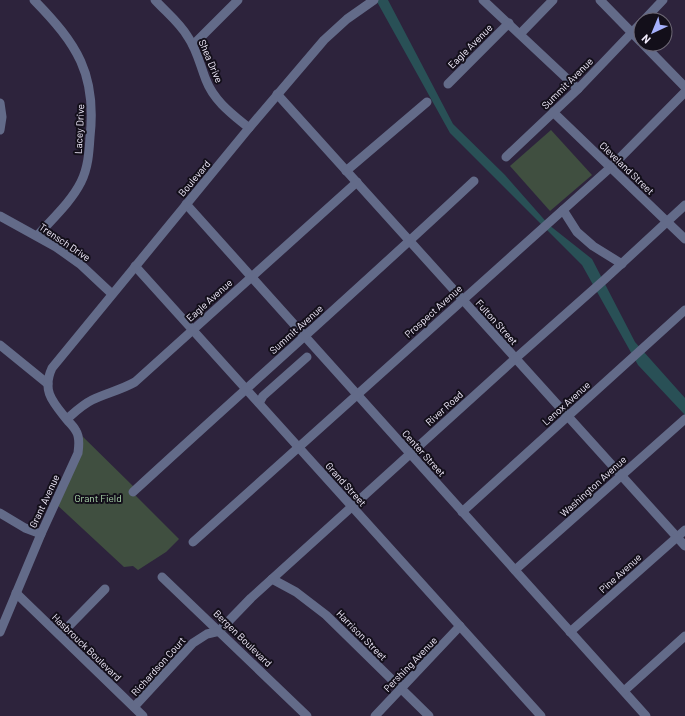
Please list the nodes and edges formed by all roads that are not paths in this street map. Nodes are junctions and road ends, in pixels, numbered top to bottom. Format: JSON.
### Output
{"nodes":[{"id":1,"x":34,"y":0,"type":"edge"},
{"id":2,"x":155,"y":0,"type":"edge"},
{"id":3,"x":238,"y":0,"type":"edge"},
{"id":4,"x":373,"y":0,"type":"edge"},
{"id":5,"x":483,"y":0,"type":"edge"},
{"id":6,"x":553,"y":0,"type":"edge"},
{"id":7,"x":600,"y":0,"type":"edge"},
{"id":8,"x":663,"y":0,"type":"edge"},
{"id":9,"x":652,"y":12,"type":"edge"},
{"id":10,"x":509,"y":23,"type":"junction"},
{"id":11,"x":631,"y":32,"type":"joint"},
{"id":12,"x":520,"y":34,"type":"junction"},
{"id":13,"x":193,"y":45,"type":"junction"},
{"id":14,"x":651,"y":52,"type":"edge"},
{"id":15,"x":448,"y":84,"type":"dead end"},
{"id":16,"x":685,"y":87,"type":"edge"},
{"id":17,"x":578,"y":89,"type":"junction"},
{"id":18,"x":685,"y":92,"type":"edge"},
{"id":19,"x":277,"y":94,"type":"junction"},
{"id":20,"x":427,"y":102,"type":"dead end"},
{"id":21,"x":0,"y":103,"type":"edge"},
{"id":22,"x":553,"y":112,"type":"junction"},
{"id":23,"x":249,"y":128,"type":"junction"},
{"id":24,"x":0,"y":130,"type":"edge"},
{"id":25,"x":506,"y":158,"type":"dead end"},
{"id":26,"x":610,"y":167,"type":"junction"},
{"id":27,"x":346,"y":171,"type":"junction"},
{"id":28,"x":474,"y":181,"type":"dead end"},
{"id":29,"x":357,"y":182,"type":"junction"},
{"id":30,"x":186,"y":204,"type":"junction"},
{"id":31,"x":685,"y":205,"type":"edge"},
{"id":32,"x":563,"y":210,"type":"junction"},
{"id":33,"x":0,"y":216,"type":"edge"},
{"id":34,"x":667,"y":222,"type":"junction"},
{"id":35,"x":37,"y":236,"type":"junction"},
{"id":36,"x":685,"y":239,"type":"edge"},
{"id":37,"x":410,"y":241,"type":"junction"},
{"id":38,"x":622,"y":264,"type":"junction"},
{"id":39,"x":135,"y":266,"type":"junction"},
{"id":40,"x":251,"y":277,"type":"junction"},
{"id":41,"x":112,"y":294,"type":"junction"},
{"id":42,"x":462,"y":299,"type":"junction"},
{"id":43,"x":685,"y":310,"type":"edge"},
{"id":44,"x":193,"y":330,"type":"junction"},
{"id":45,"x":304,"y":336,"type":"junction"},
{"id":46,"x":0,"y":345,"type":"edge"},
{"id":47,"x":284,"y":355,"type":"junction"},
{"id":48,"x":308,"y":357,"type":"dead end"},
{"id":49,"x":516,"y":358,"type":"junction"},
{"id":50,"x":295,"y":368,"type":"junction"},
{"id":51,"x":48,"y":384,"type":"junction"},
{"id":52,"x":246,"y":389,"type":"junction"},
{"id":53,"x":357,"y":394,"type":"junction"},
{"id":54,"x":259,"y":403,"type":"junction"},
{"id":55,"x":568,"y":416,"type":"junction"},
{"id":56,"x":67,"y":419,"type":"junction"},
{"id":57,"x":685,"y":419,"type":"edge"},
{"id":58,"x":298,"y":447,"type":"junction"},
{"id":59,"x":410,"y":454,"type":"junction"},
{"id":60,"x":621,"y":476,"type":"junction"},
{"id":61,"x":133,"y":492,"type":"dead end"},
{"id":62,"x":352,"y":506,"type":"junction"},
{"id":63,"x":462,"y":512,"type":"junction"},
{"id":64,"x":0,"y":513,"type":"edge"},
{"id":65,"x":685,"y":530,"type":"edge"},
{"id":66,"x":41,"y":534,"type":"junction"},
{"id":67,"x":677,"y":537,"type":"junction"},
{"id":68,"x":193,"y":542,"type":"dead end"},
{"id":69,"x":685,"y":546,"type":"edge"},
{"id":70,"x":515,"y":570,"type":"junction"},
{"id":71,"x":162,"y":576,"type":"dead end"},
{"id":72,"x":272,"y":579,"type":"junction"},
{"id":73,"x":105,"y":589,"type":"dead end"},
{"id":74,"x":16,"y":593,"type":"junction"},
{"id":75,"x":460,"y":626,"type":"junction"},
{"id":76,"x":220,"y":631,"type":"junction"},
{"id":77,"x":0,"y":632,"type":"edge"},
{"id":78,"x":570,"y":632,"type":"junction"},
{"id":79,"x":60,"y":636,"type":"junction"},
{"id":80,"x":685,"y":636,"type":"edge"},
{"id":81,"x":401,"y":688,"type":"junction"},
{"id":82,"x":624,"y":691,"type":"junction"},
{"id":83,"x":134,"y":708,"type":"junction"},
{"id":84,"x":143,"y":716,"type":"edge"},
{"id":85,"x":307,"y":716,"type":"edge"},
{"id":86,"x":375,"y":716,"type":"edge"},
{"id":87,"x":429,"y":716,"type":"edge"},
{"id":88,"x":541,"y":716,"type":"edge"},
{"id":89,"x":646,"y":716,"type":"edge"}],
"edges":[{"from":1,"to":35,"type":"street","name":"Lacey Drive"},
{"from":2,"to":13,"type":"street","name":"Shea Drive"},
{"from":3,"to":13,"type":"street"},
{"from":4,"to":19,"type":"street","name":"Boulevard"},
{"from":5,"to":10,"type":"street"},
{"from":6,"to":12,"type":"street"},
{"from":7,"to":11,"type":"street"},
{"from":8,"to":9,"type":"street"},
{"from":10,"to":12,"type":"street"},
{"from":10,"to":15,"type":"street","name":"Eagle Avenue"},
{"from":11,"to":17,"type":"street","name":"Summit Avenue"},
{"from":12,"to":17,"type":"street"},
{"from":13,"to":23,"type":"street","name":"Shea Drive"},
{"from":14,"to":16,"type":"street"},
{"from":17,"to":22,"type":"street","name":"Summit Avenue"},
{"from":18,"to":26,"type":"street","name":"Prospect Avenue"},
{"from":19,"to":23,"type":"street","name":"Boulevard"},
{"from":19,"to":27,"type":"street","name":"Fulton Street"},
{"from":20,"to":27,"type":"street"},
{"from":21,"to":24,"type":"street"},
{"from":22,"to":25,"type":"street","name":"Summit Avenue"},
{"from":22,"to":26,"type":"street","name":"Cleveland Street"},
{"from":23,"to":30,"type":"street","name":"Boulevard"},
{"from":26,"to":32,"type":"street","name":"Prospect Avenue"},
{"from":26,"to":34,"type":"street","name":"Cleveland Street"},
{"from":27,"to":29,"type":"street","name":"Fulton Street"},
{"from":28,"to":37,"type":"street","name":"Summit Avenue"},
{"from":29,"to":37,"type":"street","name":"Fulton Street"},
{"from":29,"to":40,"type":"street","name":"Eagle Avenue"},
{"from":30,"to":39,"type":"street","name":"Boulevard"},
{"from":30,"to":40,"type":"street","name":"Center Street"},
{"from":31,"to":34,"type":"street","name":"River Road"},
{"from":32,"to":38,"type":"street"},
{"from":32,"to":42,"type":"street","name":"Prospect Avenue"},
{"from":33,"to":35,"type":"street","name":"Trensch Drive"},
{"from":34,"to":36,"type":"street","name":"Cleveland Street"},
{"from":34,"to":38,"type":"street","name":"River Road"},
{"from":35,"to":41,"type":"street","name":"Trensch Drive"},
{"from":37,"to":42,"type":"street","name":"Fulton Street"},
{"from":37,"to":45,"type":"street","name":"Summit Avenue"},
{"from":38,"to":49,"type":"street","name":"River Road"},
{"from":39,"to":41,"type":"street","name":"Boulevard"},
{"from":39,"to":44,"type":"street","name":"Grand Street"},
{"from":40,"to":44,"type":"street","name":"Eagle Avenue"},
{"from":40,"to":45,"type":"street","name":"Center Street"},
{"from":41,"to":51,"type":"street","name":"Boulevard"},
{"from":42,"to":49,"type":"street","name":"Fulton Street"},
{"from":42,"to":53,"type":"street","name":"Prospect Avenue"},
{"from":43,"to":55,"type":"street","name":"Lenox Avenue"},
{"from":44,"to":52,"type":"street","name":"Grand Street"},
{"from":44,"to":56,"type":"street","name":"Eagle Avenue"},
{"from":45,"to":47,"type":"street","name":"Summit Avenue"},
{"from":45,"to":53,"type":"street","name":"Center Street"},
{"from":46,"to":51,"type":"street"},
{"from":47,"to":50,"type":"street"},
{"from":47,"to":52,"type":"street","name":"Summit Avenue"},
{"from":48,"to":50,"type":"street"},
{"from":49,"to":55,"type":"street","name":"Fulton Street"},
{"from":49,"to":59,"type":"street","name":"River Road"},
{"from":50,"to":54,"type":"street"},
{"from":51,"to":56,"type":"street","name":"Grant Avenue"},
{"from":52,"to":54,"type":"street","name":"Grand Street"},
{"from":52,"to":61,"type":"street","name":"Summit Avenue"},
{"from":53,"to":58,"type":"street","name":"Prospect Avenue"},
{"from":53,"to":59,"type":"street","name":"Center Street"},
{"from":54,"to":58,"type":"street","name":"Grand Street"},
{"from":55,"to":60,"type":"street","name":"Fulton Street"},
{"from":55,"to":63,"type":"street","name":"Lenox Avenue"},
{"from":56,"to":66,"type":"street","name":"Grant Avenue"},
{"from":57,"to":60,"type":"street","name":"Washington Avenue"},
{"from":58,"to":62,"type":"street","name":"Grand Street"},
{"from":58,"to":68,"type":"street","name":"Prospect Avenue"},
{"from":59,"to":62,"type":"street","name":"River Road"},
{"from":59,"to":63,"type":"street","name":"Center Street"},
{"from":60,"to":67,"type":"street","name":"Fulton Street"},
{"from":60,"to":70,"type":"street","name":"Washington Avenue"},
{"from":62,"to":72,"type":"street","name":"River Road"},
{"from":62,"to":75,"type":"street","name":"Grand Street"},
{"from":63,"to":70,"type":"street","name":"Center Street"},
{"from":64,"to":66,"type":"street"},
{"from":65,"to":67,"type":"street","name":"Pine Avenue"},
{"from":66,"to":74,"type":"street","name":"Grant Avenue"},
{"from":67,"to":69,"type":"street","name":"Fulton Street"},
{"from":67,"to":78,"type":"street","name":"Pine Avenue"},
{"from":70,"to":78,"type":"street","name":"Center Street"},
{"from":71,"to":76,"type":"street","name":"Bergen Boulevard"},
{"from":72,"to":76,"type":"street","name":"River Road"},
{"from":72,"to":81,"type":"street","name":"Harrison Street"},
{"from":73,"to":79,"type":"street"},
{"from":74,"to":77,"type":"street","name":"Grant Avenue"},
{"from":74,"to":79,"type":"street","name":"Hasbrouck Boulevard"},
{"from":75,"to":81,"type":"street","name":"Pershing Avenue"},
{"from":75,"to":88,"type":"street","name":"Grand Street"},
{"from":76,"to":83,"type":"street","name":"Richardson Court"},
{"from":76,"to":85,"type":"street","name":"Bergen Boulevard"},
{"from":78,"to":82,"type":"street","name":"Center Street"},
{"from":79,"to":83,"type":"street","name":"Hasbrouck Boulevard"},
{"from":80,"to":82,"type":"street"},
{"from":81,"to":86,"type":"street","name":"Pershing Avenue"},
{"from":81,"to":87,"type":"street","name":"Harrison Street"},
{"from":82,"to":89,"type":"street","name":"Center Street"},
{"from":83,"to":84,"type":"street","name":"Hasbrouck Boulevard"}]}
